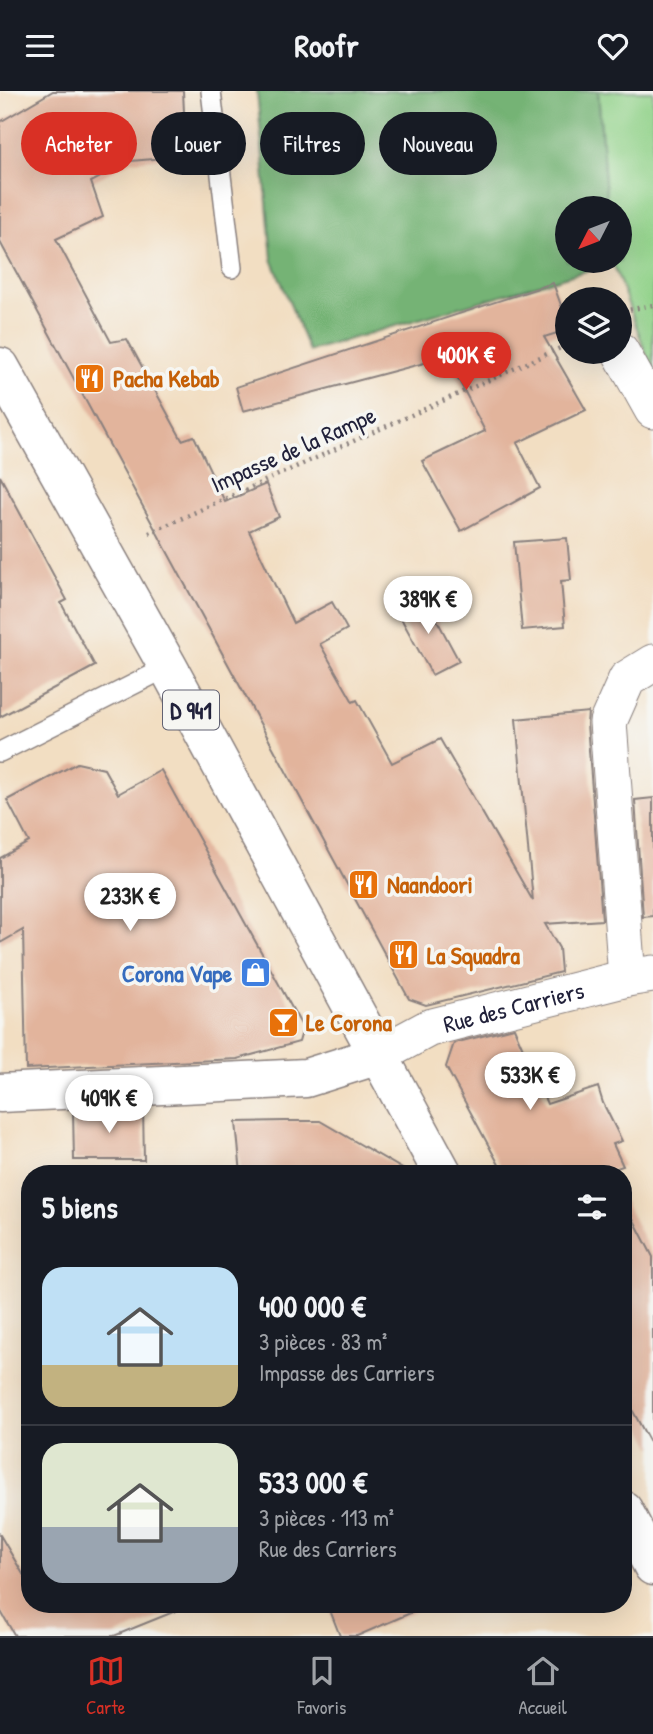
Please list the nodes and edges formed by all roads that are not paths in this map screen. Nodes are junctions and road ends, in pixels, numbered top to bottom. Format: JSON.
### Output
{"nodes":[{"id":1,"x":211,"y":91,"type":"edge"},
{"id":2,"x":232,"y":268,"type":"dead end"},
{"id":3,"x":627,"y":364,"type":"edge"},
{"id":4,"x":0,"y":367,"type":"edge"},
{"id":5,"x":653,"y":410,"type":"edge"},
{"id":6,"x":653,"y":663,"type":"edge"},
{"id":7,"x":168,"y":667,"type":"junction"},
{"id":8,"x":0,"y":752,"type":"edge"},
{"id":9,"x":640,"y":976,"type":"edge"},
{"id":10,"x":379,"y":1055,"type":"junction"},
{"id":11,"x":0,"y":1093,"type":"edge"},
{"id":12,"x":438,"y":1165,"type":"edge"},
{"id":13,"x":632,"y":1527,"type":"edge"},
{"id":14,"x":653,"y":1566,"type":"edge"}],
"edges":[{"from":1,"to":2,"type":"lane"},
{"from":3,"to":5,"type":"street"},
{"from":4,"to":7,"type":"main road","number":"D 941"},
{"from":6,"to":9,"type":"street"},
{"from":7,"to":8,"type":"lane"},
{"from":7,"to":10,"type":"main road","number":"D 941"},
{"from":9,"to":10,"type":"street","name":"Rue des Carriers"},
{"from":10,"to":11,"type":"main road"},
{"from":10,"to":12,"type":"main road","number":"D 941"},
{"from":13,"to":14,"type":"main road"}]}
